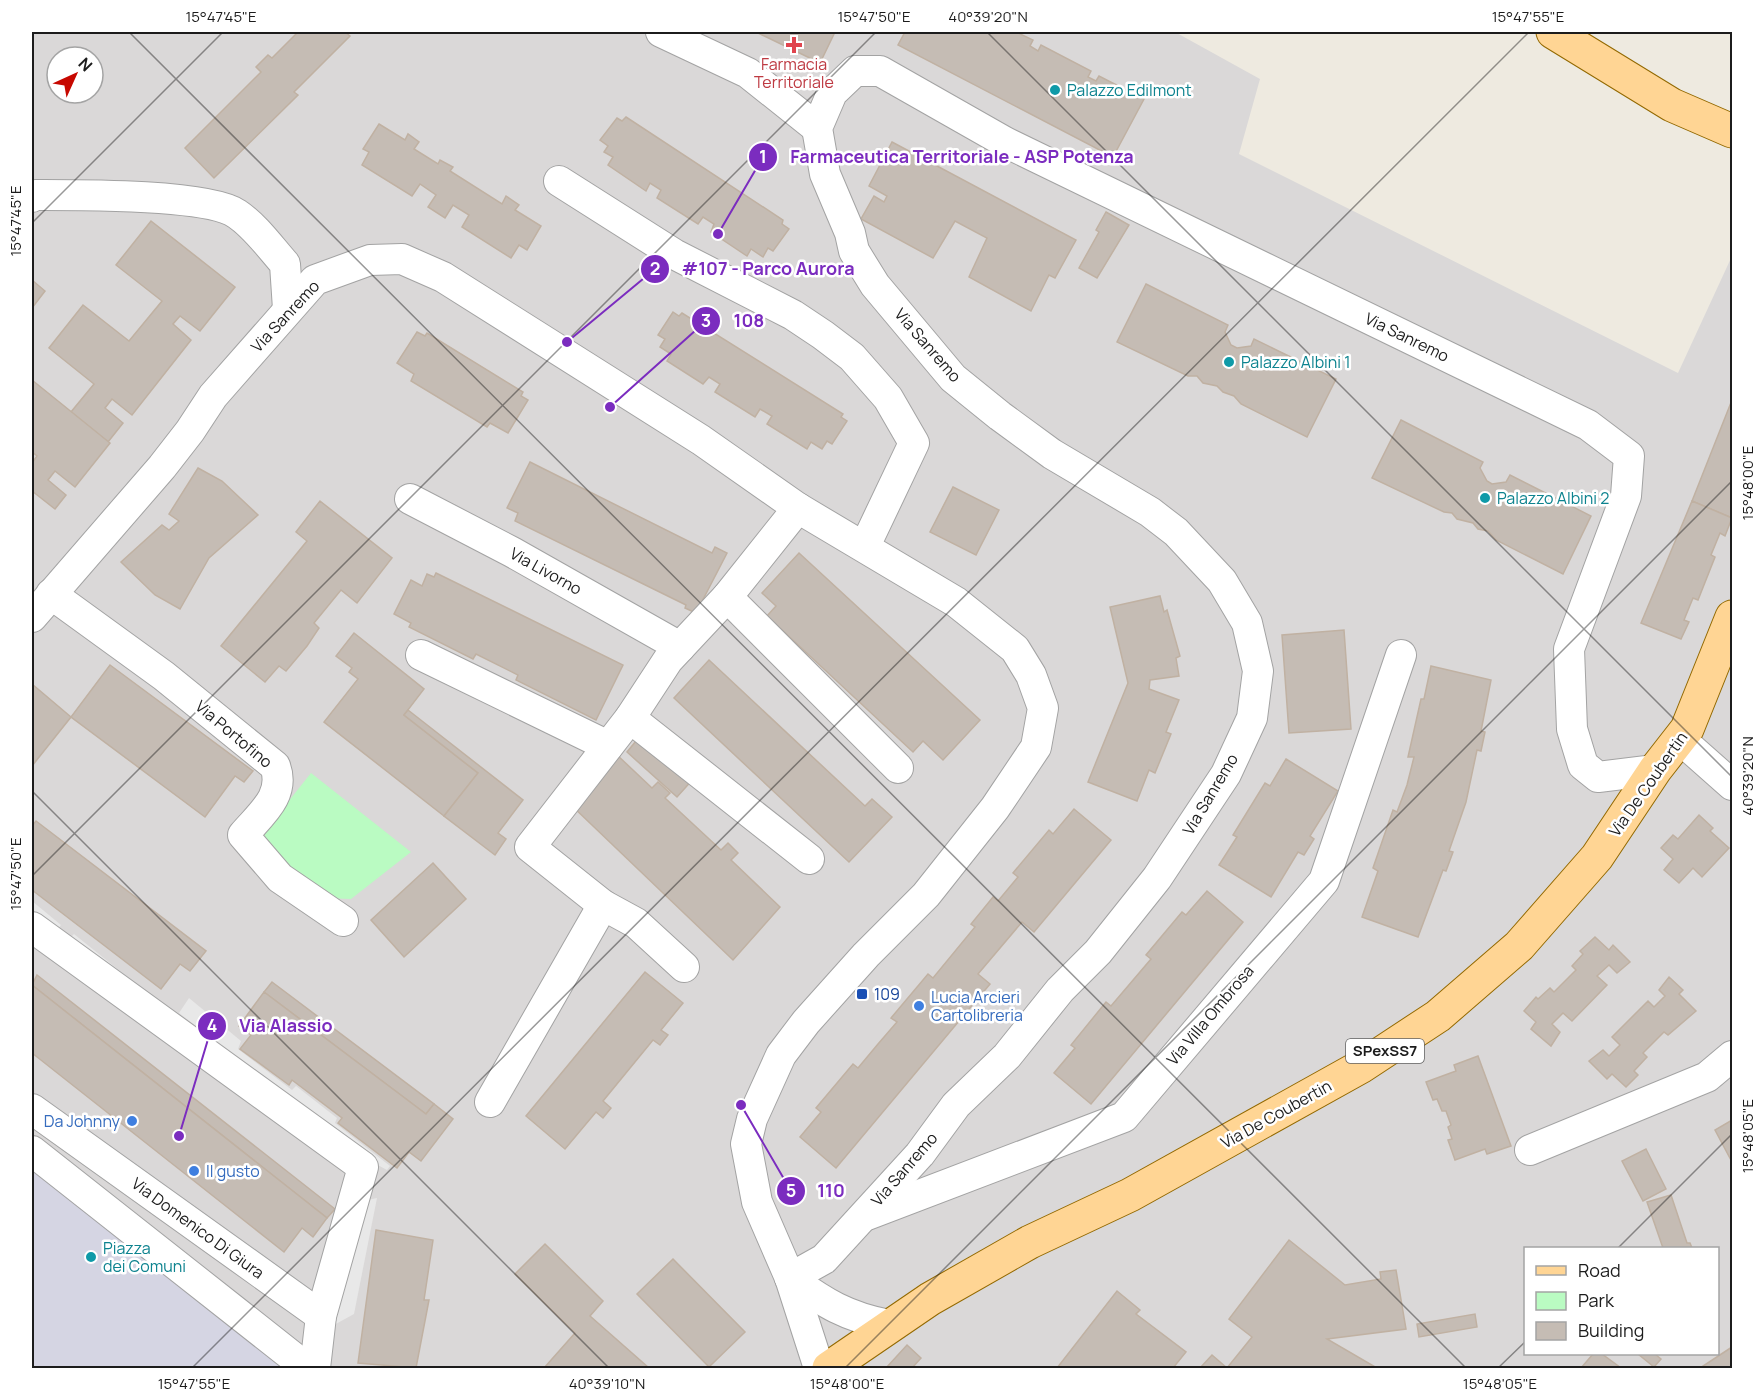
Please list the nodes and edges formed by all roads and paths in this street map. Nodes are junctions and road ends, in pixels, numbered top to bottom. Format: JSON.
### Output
{"nodes":[{"id":1,"x":661,"y":32,"type":"edge"},
{"id":2,"x":1553,"y":32,"type":"edge"},
{"id":3,"x":818,"y":128,"type":"junction"},
{"id":4,"x":1732,"y":131,"type":"edge"},
{"id":5,"x":559,"y":181,"type":"dead end"},
{"id":6,"x":32,"y":197,"type":"edge"},
{"id":7,"x":288,"y":309,"type":"junction"},
{"id":8,"x":410,"y":499,"type":"dead end"},
{"id":9,"x":798,"y":508,"type":"junction"},
{"id":10,"x":865,"y":546,"type":"junction"},
{"id":11,"x":51,"y":594,"type":"junction"},
{"id":12,"x":727,"y":597,"type":"junction"},
{"id":13,"x":32,"y":617,"type":"edge"},
{"id":14,"x":1732,"y":617,"type":"edge"},
{"id":15,"x":680,"y":647,"type":"junction"},
{"id":16,"x":421,"y":655,"type":"dead end"},
{"id":17,"x":1401,"y":655,"type":"dead end"},
{"id":18,"x":630,"y":718,"type":"junction"},
{"id":19,"x":1680,"y":739,"type":"junction"},
{"id":20,"x":608,"y":746,"type":"junction"},
{"id":21,"x":898,"y":768,"type":"dead end"},
{"id":22,"x":1655,"y":770,"type":"junction"},
{"id":23,"x":1732,"y":785,"type":"edge"},
{"id":24,"x":809,"y":859,"type":"dead end"},
{"id":25,"x":603,"y":905,"type":"junction"},
{"id":26,"x":343,"y":921,"type":"dead end"},
{"id":27,"x":32,"y":927,"type":"edge"},
{"id":28,"x":684,"y":967,"type":"dead end"},
{"id":29,"x":1732,"y":1056,"type":"edge"},
{"id":30,"x":490,"y":1102,"type":"dead end"},
{"id":31,"x":32,"y":1109,"type":"edge"},
{"id":32,"x":1530,"y":1150,"type":"dead end"},
{"id":33,"x":32,"y":1151,"type":"edge"},
{"id":34,"x":861,"y":1217,"type":"junction"},
{"id":35,"x":790,"y":1278,"type":"junction"},
{"id":36,"x":321,"y":1316,"type":"junction"},
{"id":37,"x":889,"y":1325,"type":"junction"},
{"id":38,"x":307,"y":1368,"type":"edge"},
{"id":39,"x":315,"y":1368,"type":"edge"},
{"id":40,"x":819,"y":1368,"type":"edge"},
{"id":41,"x":829,"y":1368,"type":"edge"}],
"edges":[{"from":1,"to":3,"type":"street"},
{"from":2,"to":4,"type":"main road"},
{"from":3,"to":22,"type":"street","name":"Via Sanremo"},
{"from":3,"to":34,"type":"street","name":"Via Sanremo"},
{"from":5,"to":10,"type":"street"},
{"from":6,"to":7,"type":"street"},
{"from":7,"to":9,"type":"street","name":"Via Sanremo"},
{"from":7,"to":11,"type":"street","name":"Via Sanremo"},
{"from":8,"to":15,"type":"street","name":"Via Livorno"},
{"from":9,"to":10,"type":"street","name":"Via Sanremo"},
{"from":9,"to":12,"type":"street"},
{"from":10,"to":35,"type":"street","name":"Via Sanremo"},
{"from":11,"to":13,"type":"street","name":"Via Sanremo"},
{"from":11,"to":26,"type":"street","name":"Via Portofino"},
{"from":12,"to":15,"type":"street"},
{"from":12,"to":21,"type":"street"},
{"from":14,"to":19,"type":"main road","name":"Via De Coubertin","number":"SPexSS7"},
{"from":15,"to":18,"type":"street"},
{"from":16,"to":20,"type":"street"},
{"from":17,"to":34,"type":"street","name":"Via Villa Ombrosa"},
{"from":18,"to":20,"type":"street"},
{"from":18,"to":24,"type":"street"},
{"from":19,"to":22,"type":"main road","name":"Via De Coubertin","number":"SPexSS7"},
{"from":19,"to":23,"type":"street"},
{"from":20,"to":25,"type":"street"},
{"from":22,"to":37,"type":"main road","name":"Via De Coubertin","number":"SPexSS7"},
{"from":25,"to":28,"type":"street"},
{"from":25,"to":30,"type":"street"},
{"from":27,"to":36,"type":"street"},
{"from":29,"to":32,"type":"street"},
{"from":31,"to":36,"type":"street","name":"Via Domenico Di Giura"},
{"from":33,"to":38,"type":"street"},
{"from":34,"to":35,"type":"street","name":"Via Sanremo"},
{"from":35,"to":37,"type":"street"},
{"from":35,"to":40,"type":"street","name":"Via Sanremo"},
{"from":36,"to":39,"type":"street"},
{"from":37,"to":41,"type":"main road","number":"SPexSS7"}]}
